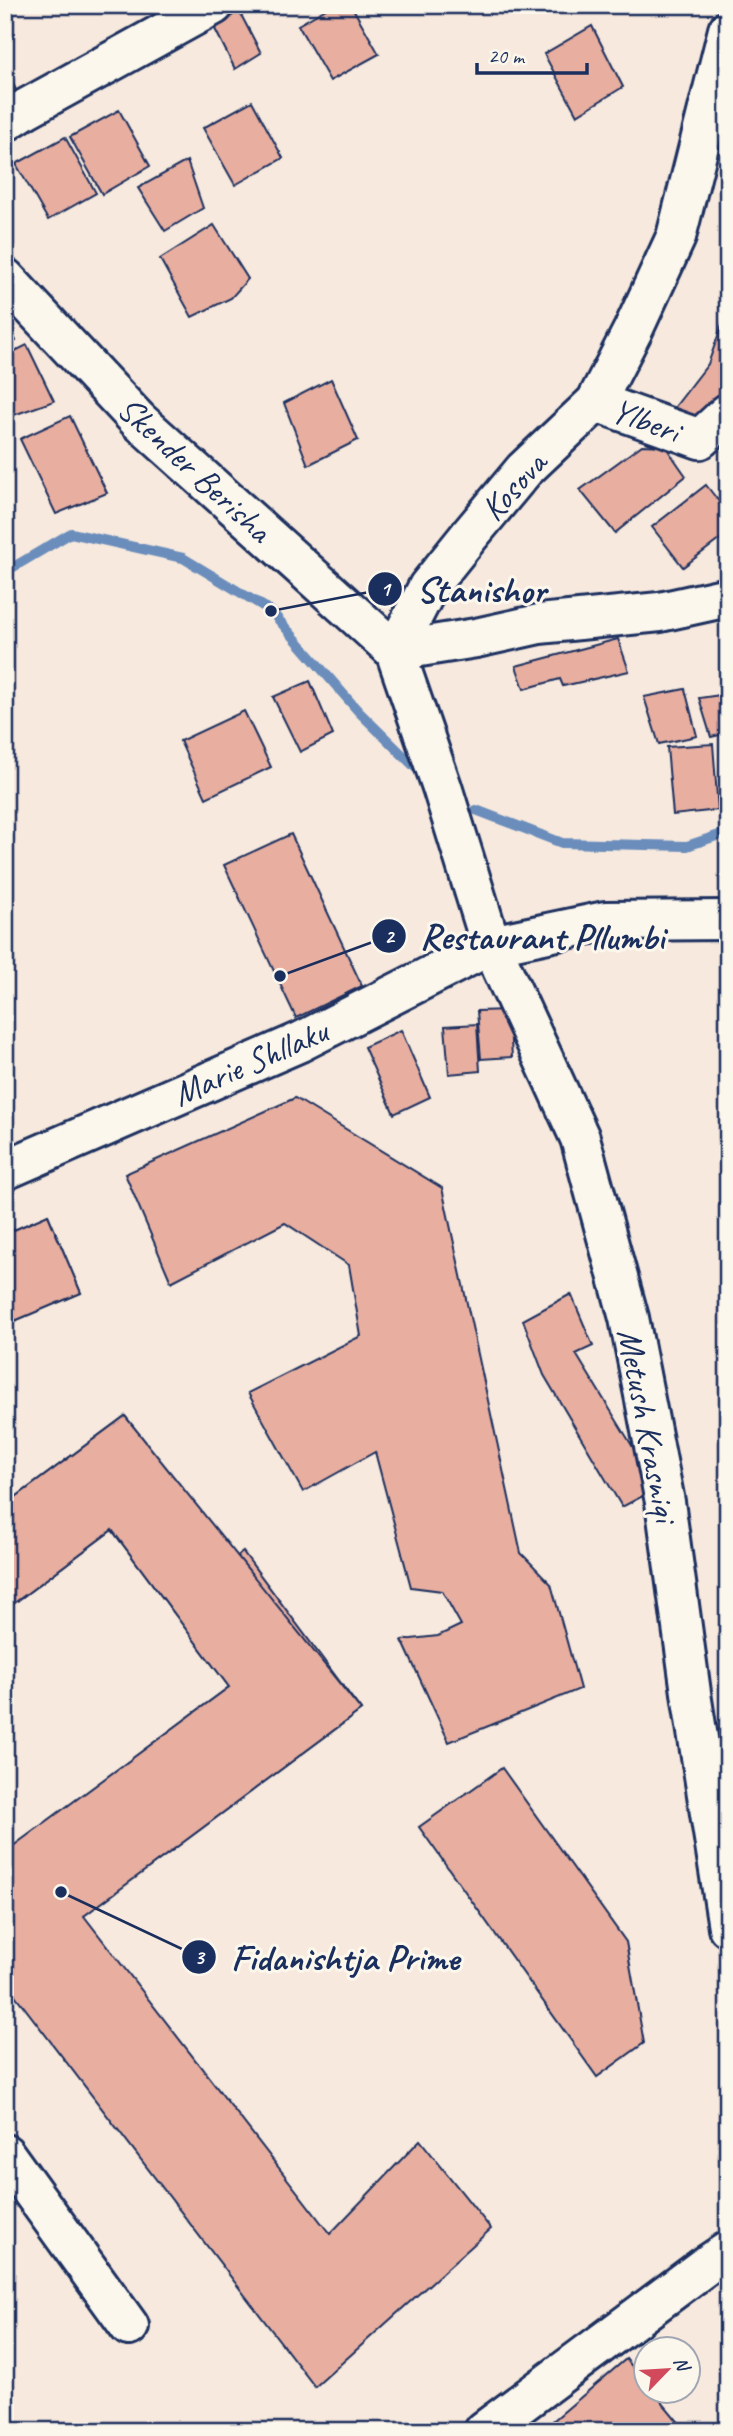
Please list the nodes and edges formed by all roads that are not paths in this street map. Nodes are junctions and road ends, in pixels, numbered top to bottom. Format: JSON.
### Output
{"nodes":[{"id":1,"x":214,"y":5,"type":"edge"},
{"id":2,"x":728,"y":30,"type":"edge"},
{"id":3,"x":5,"y":122,"type":"edge"},
{"id":4,"x":5,"y":278,"type":"edge"},
{"id":5,"x":596,"y":402,"type":"junction"},
{"id":6,"x":728,"y":413,"type":"edge"},
{"id":7,"x":728,"y":597,"type":"edge"},
{"id":8,"x":395,"y":651,"type":"junction"},
{"id":9,"x":728,"y":920,"type":"edge"},
{"id":10,"x":491,"y":945,"type":"junction"},
{"id":11,"x":5,"y":1170,"type":"edge"},
{"id":12,"x":720,"y":1829,"type":"edge"},
{"id":13,"x":728,"y":1927,"type":"edge"},
{"id":14,"x":5,"y":2154,"type":"edge"},
{"id":15,"x":728,"y":2251,"type":"edge"},
{"id":16,"x":129,"y":2326,"type":"dead end"},
{"id":17,"x":484,"y":2431,"type":"edge"}],
"edges":[{"from":1,"to":3,"type":"street"},
{"from":2,"to":5,"type":"street","name":"Kosova"},
{"from":4,"to":8,"type":"street","name":"Skender Berisha"},
{"from":5,"to":6,"type":"street","name":"Ylberi"},
{"from":5,"to":8,"type":"street","name":"Kosova"},
{"from":7,"to":8,"type":"street"},
{"from":8,"to":10,"type":"street"},
{"from":9,"to":10,"type":"street","name":"Marie Shllaku"},
{"from":10,"to":11,"type":"street","name":"Marie Shllaku"},
{"from":10,"to":12,"type":"street","name":"Metush Krasniqi"},
{"from":12,"to":13,"type":"street","name":"Metush Krasniqi"},
{"from":14,"to":16,"type":"street"},
{"from":15,"to":17,"type":"street"}]}
